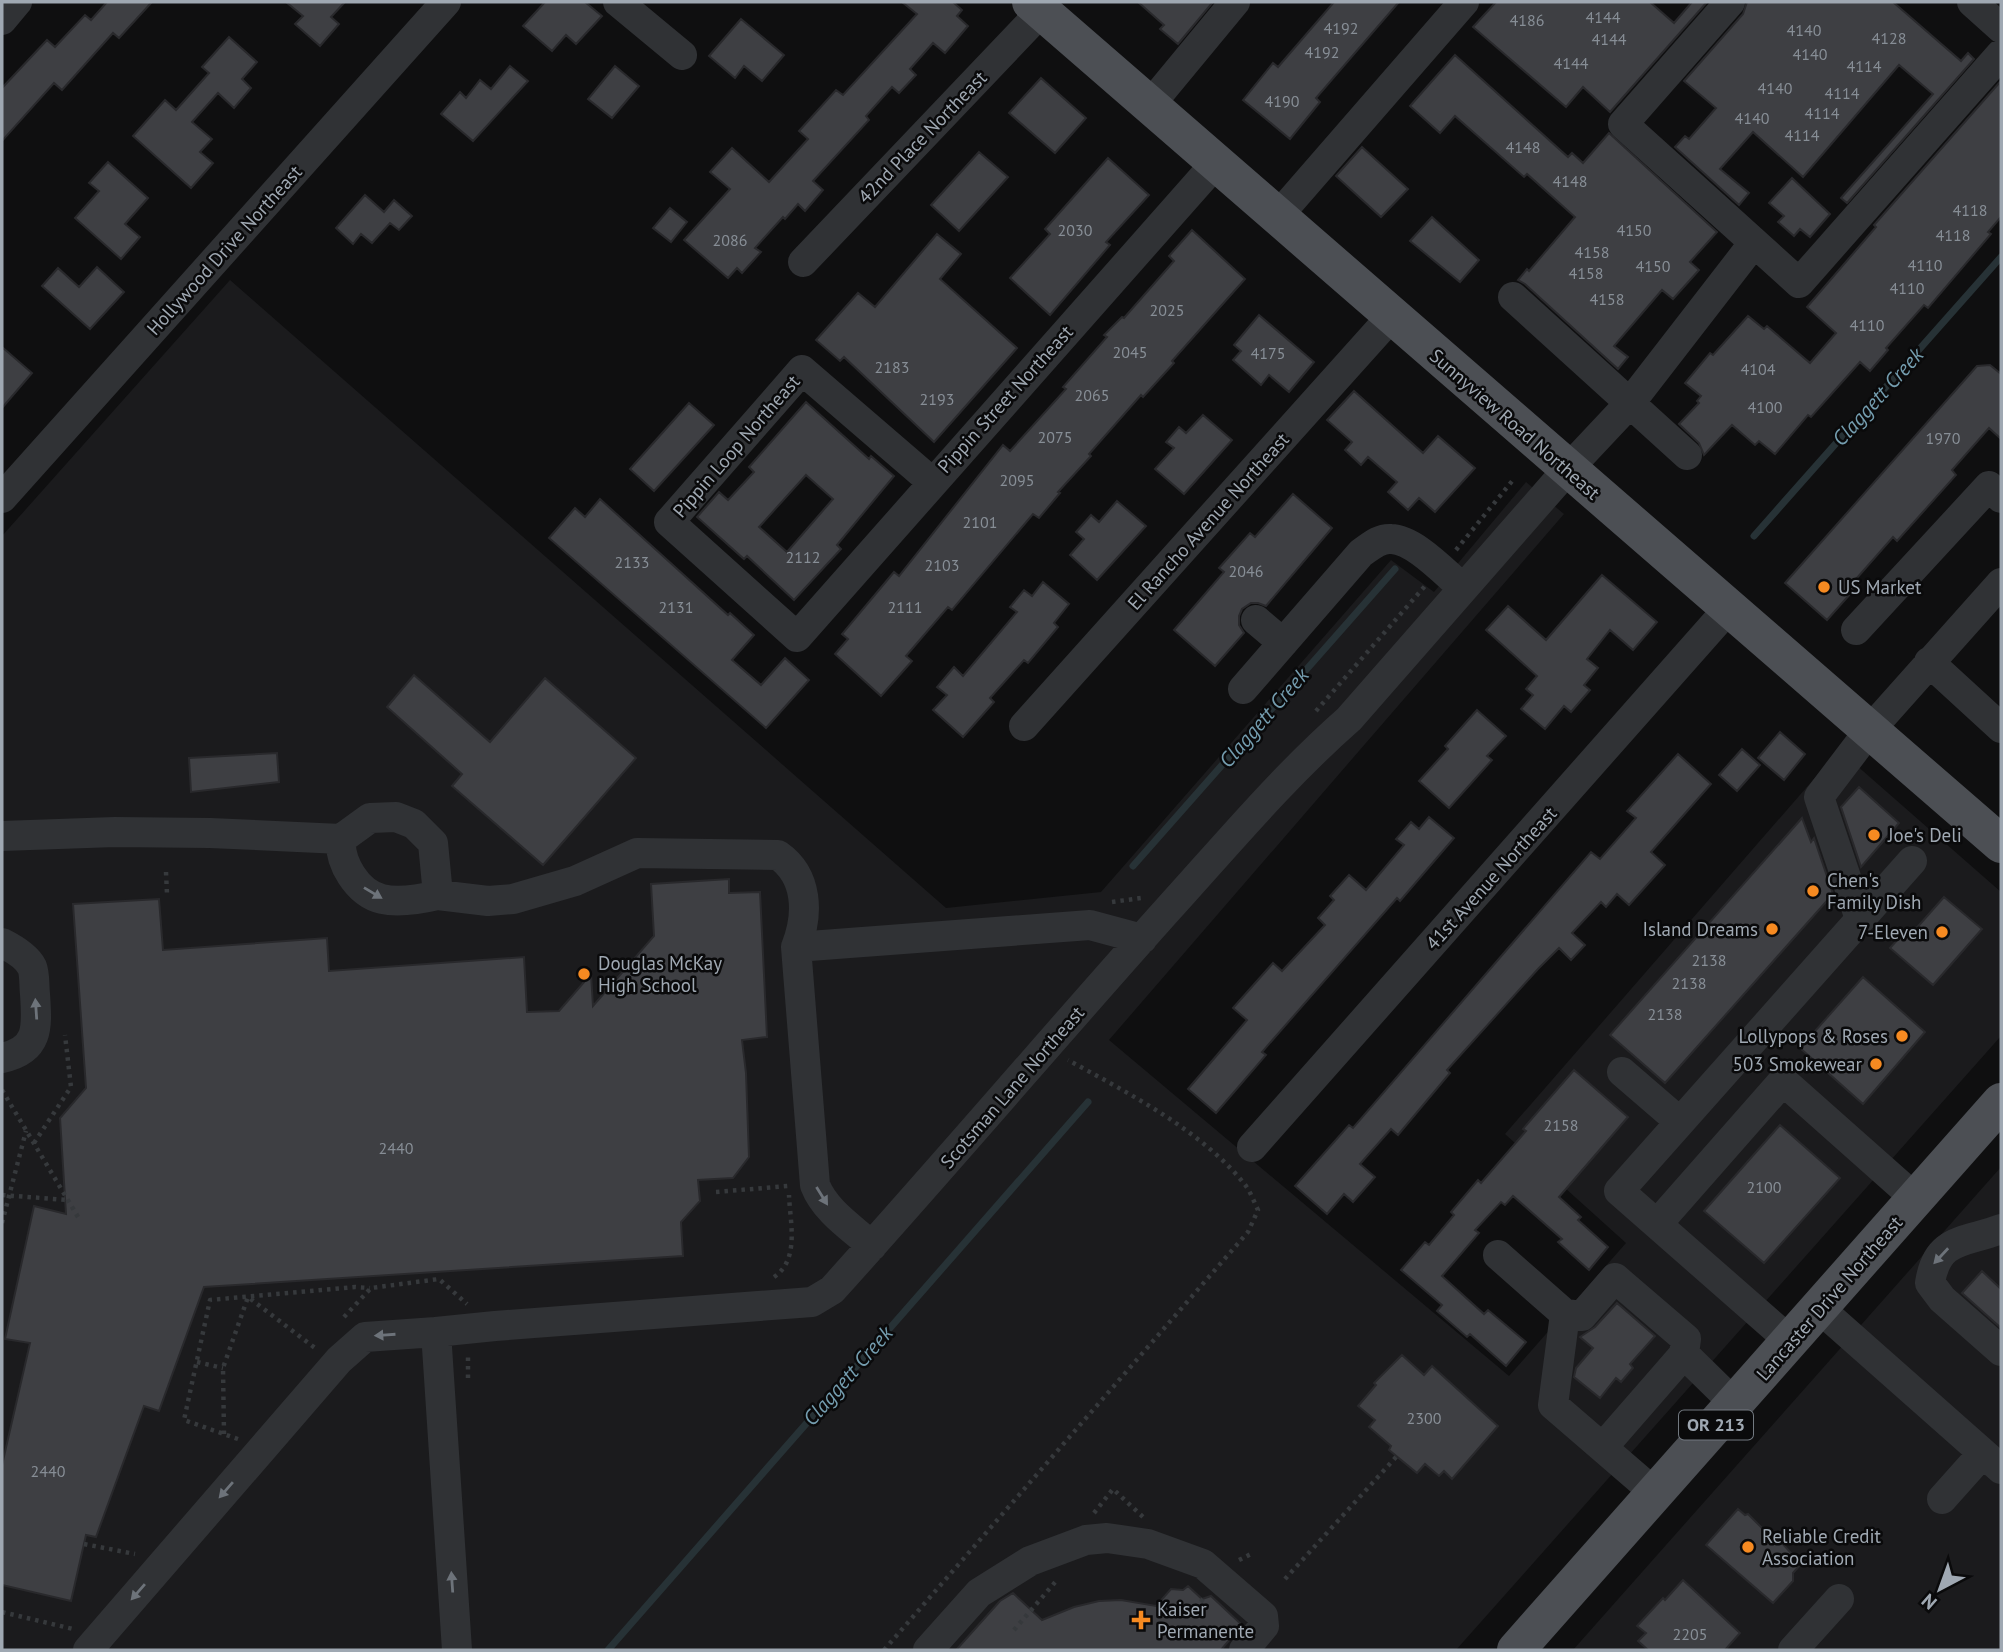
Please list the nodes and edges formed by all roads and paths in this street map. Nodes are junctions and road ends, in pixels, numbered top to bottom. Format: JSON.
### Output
{"nodes":[{"id":1,"x":17,"y":2,"type":"edge"},
{"id":2,"x":446,"y":2,"type":"edge"},
{"id":3,"x":618,"y":2,"type":"edge"},
{"id":4,"x":1235,"y":2,"type":"edge"},
{"id":5,"x":1464,"y":2,"type":"edge"},
{"id":6,"x":1730,"y":2,"type":"edge"},
{"id":7,"x":1972,"y":2,"type":"edge"},
{"id":8,"x":1037,"y":7,"type":"edge"},
{"id":9,"x":2,"y":20,"type":"edge"},
{"id":10,"x":2001,"y":28,"type":"edge"},
{"id":11,"x":2001,"y":54,"type":"edge"},
{"id":12,"x":682,"y":55,"type":"dead end"},
{"id":13,"x":1149,"y":106,"type":"junction"},
{"id":14,"x":1216,"y":163,"type":"junction"},
{"id":15,"x":1277,"y":217,"type":"junction"},
{"id":16,"x":1753,"y":244,"type":"junction"},
{"id":17,"x":803,"y":262,"type":"dead end"},
{"id":18,"x":1513,"y":297,"type":"dead end"},
{"id":19,"x":1391,"y":317,"type":"junction"},
{"id":20,"x":1630,"y":403,"type":"junction"},
{"id":21,"x":1688,"y":454,"type":"dead end"},
{"id":22,"x":1568,"y":469,"type":"junction"},
{"id":23,"x":1513,"y":480,"type":"dead end"},
{"id":24,"x":932,"y":482,"type":"junction"},
{"id":25,"x":1997,"y":485,"type":"edge"},
{"id":26,"x":2,"y":498,"type":"edge"},
{"id":27,"x":1440,"y":569,"type":"junction"},
{"id":28,"x":2001,"y":583,"type":"edge"},
{"id":29,"x":1463,"y":588,"type":"junction"},
{"id":30,"x":1729,"y":608,"type":"junction"},
{"id":31,"x":1256,"y":620,"type":"dead end"},
{"id":32,"x":1856,"y":630,"type":"dead end"},
{"id":33,"x":797,"y":637,"type":"joint"},
{"id":34,"x":1283,"y":643,"type":"junction"},
{"id":35,"x":1929,"y":662,"type":"junction"},
{"id":36,"x":1243,"y":689,"type":"dead end"},
{"id":37,"x":1314,"y":713,"type":"dead end"},
{"id":38,"x":1024,"y":726,"type":"dead end"},
{"id":39,"x":2001,"y":728,"type":"edge"},
{"id":40,"x":1869,"y":731,"type":"junction"},
{"id":41,"x":2,"y":836,"type":"edge"},
{"id":42,"x":341,"y":839,"type":"junction"},
{"id":43,"x":2001,"y":844,"type":"edge"},
{"id":44,"x":1912,"y":861,"type":"dead end"},
{"id":45,"x":166,"y":872,"type":"dead end"},
{"id":46,"x":167,"y":894,"type":"dead end"},
{"id":47,"x":438,"y":895,"type":"junction"},
{"id":48,"x":1148,"y":895,"type":"dead end"},
{"id":49,"x":1102,"y":903,"type":"dead end"},
{"id":50,"x":1860,"y":919,"type":"junction"},
{"id":51,"x":1142,"y":939,"type":"junction"},
{"id":52,"x":2,"y":943,"type":"edge"},
{"id":53,"x":796,"y":947,"type":"junction"},
{"id":54,"x":65,"y":1035,"type":"dead end"},
{"id":55,"x":1049,"y":1046,"type":"junction"},
{"id":56,"x":2,"y":1058,"type":"edge"},
{"id":57,"x":1622,"y":1072,"type":"dead end"},
{"id":58,"x":2,"y":1090,"type":"edge"},
{"id":59,"x":2001,"y":1102,"type":"edge"},
{"id":60,"x":1680,"y":1122,"type":"junction"},
{"id":61,"x":27,"y":1131,"type":"junction"},
{"id":62,"x":34,"y":1143,"type":"junction"},
{"id":63,"x":1252,"y":1147,"type":"dead end"},
{"id":64,"x":716,"y":1192,"type":"dead end"},
{"id":65,"x":2,"y":1195,"type":"edge"},
{"id":66,"x":9,"y":1195,"type":"junction"},
{"id":67,"x":1916,"y":1199,"type":"junction"},
{"id":68,"x":68,"y":1200,"type":"junction"},
{"id":69,"x":78,"y":1217,"type":"dead end"},
{"id":70,"x":2,"y":1223,"type":"edge"},
{"id":71,"x":1658,"y":1223,"type":"junction"},
{"id":72,"x":2001,"y":1229,"type":"edge"},
{"id":73,"x":872,"y":1246,"type":"junction"},
{"id":74,"x":1498,"y":1255,"type":"dead end"},
{"id":75,"x":771,"y":1279,"type":"dead end"},
{"id":76,"x":371,"y":1288,"type":"junction"},
{"id":77,"x":248,"y":1297,"type":"junction"},
{"id":78,"x":469,"y":1305,"type":"dead end"},
{"id":79,"x":1819,"y":1308,"type":"junction"},
{"id":80,"x":1564,"y":1314,"type":"junction"},
{"id":81,"x":343,"y":1318,"type":"dead end"},
{"id":82,"x":436,"y":1332,"type":"junction"},
{"id":83,"x":324,"y":1338,"type":"dead end"},
{"id":84,"x":1790,"y":1341,"type":"junction"},
{"id":85,"x":315,"y":1348,"type":"junction"},
{"id":86,"x":2001,"y":1351,"type":"edge"},
{"id":87,"x":1684,"y":1354,"type":"junction"},
{"id":88,"x":306,"y":1358,"type":"dead end"},
{"id":89,"x":197,"y":1362,"type":"junction"},
{"id":90,"x":223,"y":1368,"type":"junction"},
{"id":91,"x":1735,"y":1404,"type":"junction"},
{"id":92,"x":224,"y":1434,"type":"junction"},
{"id":93,"x":243,"y":1440,"type":"dead end"},
{"id":94,"x":1603,"y":1447,"type":"junction"},
{"id":95,"x":1397,"y":1456,"type":"dead end"},
{"id":96,"x":1992,"y":1461,"type":"edge"},
{"id":97,"x":1655,"y":1493,"type":"junction"},
{"id":98,"x":1942,"y":1499,"type":"dead end"},
{"id":99,"x":84,"y":1544,"type":"dead end"},
{"id":100,"x":146,"y":1557,"type":"dead end"},
{"id":101,"x":1065,"y":1572,"type":"dead end"},
{"id":102,"x":1285,"y":1580,"type":"dead end"},
{"id":103,"x":1839,"y":1599,"type":"dead end"},
{"id":104,"x":2,"y":1612,"type":"edge"},
{"id":105,"x":1014,"y":1630,"type":"dead end"},
{"id":106,"x":84,"y":1641,"type":"edge"},
{"id":107,"x":457,"y":1650,"type":"edge"},
{"id":108,"x":884,"y":1650,"type":"edge"},
{"id":109,"x":928,"y":1650,"type":"edge"},
{"id":110,"x":1244,"y":1650,"type":"edge"},
{"id":111,"x":1516,"y":1650,"type":"edge"},
{"id":112,"x":1793,"y":1650,"type":"edge"}],
"edges":[{"from":1,"to":9,"type":"street"},
{"from":2,"to":26,"type":"street","name":"Hollywood Drive Northeast"},
{"from":3,"to":12,"type":"street"},
{"from":4,"to":13,"type":"street"},
{"from":5,"to":15,"type":"street"},
{"from":6,"to":16,"type":"street"},
{"from":7,"to":10,"type":"street"},
{"from":8,"to":13,"type":"main road","name":"Sunnyview Road Northeast"},
{"from":8,"to":17,"type":"street","name":"42nd Place Northeast"},
{"from":11,"to":16,"type":"street"},
{"from":13,"to":14,"type":"main road","name":"Sunnyview Road Northeast"},
{"from":14,"to":15,"type":"main road","name":"Sunnyview Road Northeast"},
{"from":14,"to":24,"type":"street","name":"Pippin Street Northeast"},
{"from":15,"to":19,"type":"main road","name":"Sunnyview Road Northeast"},
{"from":16,"to":20,"type":"street","name":"Scotsman Lane Northeast"},
{"from":18,"to":20,"type":"street"},
{"from":19,"to":22,"type":"main road","name":"Sunnyview Road Northeast"},
{"from":19,"to":38,"type":"street","name":"El Rancho Avenue Northeast"},
{"from":20,"to":21,"type":"street"},
{"from":20,"to":22,"type":"street","name":"Scotsman Lane Northeast"},
{"from":22,"to":29,"type":"street","name":"Scotsman Lane Northeast"},
{"from":22,"to":30,"type":"main road","name":"Sunnyview Road Northeast"},
{"from":23,"to":27,"type":"path"},
{"from":24,"to":33,"type":"street","name":"Pippin Street Northeast"},
{"from":24,"to":33,"type":"street","name":"Pippin Loop Northeast"},
{"from":25,"to":32,"type":"street"},
{"from":27,"to":29,"type":"street"},
{"from":27,"to":34,"type":"street"},
{"from":27,"to":37,"type":"path"},
{"from":28,"to":35,"type":"street"},
{"from":29,"to":51,"type":"street","name":"Scotsman Lane Northeast"},
{"from":30,"to":40,"type":"main road","name":"Sunnyview Road Northeast"},
{"from":30,"to":63,"type":"street","name":"41st Avenue Northeast"},
{"from":31,"to":34,"type":"street"},
{"from":34,"to":36,"type":"street"},
{"from":35,"to":39,"type":"street"},
{"from":35,"to":40,"type":"street"},
{"from":40,"to":43,"type":"main road","name":"Sunnyview Road Northeast"},
{"from":40,"to":50,"type":"street"},
{"from":41,"to":42,"type":"street"},
{"from":42,"to":47,"type":"street","one_way":true},
{"from":42,"to":47,"type":"street"},
{"from":44,"to":50,"type":"street"},
{"from":45,"to":46,"type":"path"},
{"from":47,"to":53,"type":"street"},
{"from":48,"to":49,"type":"path"},
{"from":50,"to":60,"type":"street"},
{"from":51,"to":53,"type":"street"},
{"from":51,"to":55,"type":"street","name":"Scotsman Lane Northeast"},
{"from":56,"to":52,"type":"street","one_way":true},
{"from":53,"to":73,"type":"street","one_way":true},
{"from":54,"to":62,"type":"path"},
{"from":55,"to":73,"type":"street","name":"Scotsman Lane Northeast"},
{"from":55,"to":108,"type":"path"},
{"from":57,"to":60,"type":"street"},
{"from":58,"to":61,"type":"path"},
{"from":59,"to":67,"type":"main road","name":"Lancaster Drive Northeast","number":"OR 213"},
{"from":60,"to":71,"type":"street"},
{"from":61,"to":62,"type":"path"},
{"from":61,"to":66,"type":"path"},
{"from":62,"to":68,"type":"path"},
{"from":64,"to":75,"type":"path"},
{"from":65,"to":66,"type":"path"},
{"from":66,"to":68,"type":"path"},
{"from":66,"to":70,"type":"path"},
{"from":67,"to":71,"type":"street"},
{"from":67,"to":79,"type":"main road","name":"Lancaster Drive Northeast","number":"OR 213"},
{"from":68,"to":69,"type":"path"},
{"from":71,"to":84,"type":"street"},
{"from":72,"to":86,"type":"street","one_way":true},
{"from":73,"to":82,"type":"street","name":"Scotsman Lane Northeast"},
{"from":74,"to":80,"type":"street"},
{"from":76,"to":77,"type":"path"},
{"from":76,"to":78,"type":"path"},
{"from":76,"to":81,"type":"path"},
{"from":77,"to":85,"type":"path"},
{"from":77,"to":89,"type":"path"},
{"from":77,"to":90,"type":"path"},
{"from":79,"to":84,"type":"main road","name":"Lancaster Drive Northeast","number":"OR 213"},
{"from":79,"to":96,"type":"street"},
{"from":80,"to":87,"type":"street"},
{"from":80,"to":94,"type":"street"},
{"from":82,"to":106,"type":"street","name":"Scotsman Lane Northeast","one_way":true},
{"from":107,"to":82,"type":"street","one_way":true},
{"from":83,"to":85,"type":"path"},
{"from":84,"to":91,"type":"main road","name":"Lancaster Drive Northeast","number":"OR 213"},
{"from":85,"to":88,"type":"path"},
{"from":87,"to":91,"type":"street"},
{"from":87,"to":94,"type":"street"},
{"from":89,"to":90,"type":"path"},
{"from":89,"to":92,"type":"path"},
{"from":90,"to":92,"type":"path"},
{"from":91,"to":97,"type":"main road","name":"Lancaster Drive Northeast","number":"OR 213"},
{"from":92,"to":93,"type":"path"},
{"from":94,"to":97,"type":"street"},
{"from":95,"to":102,"type":"path"},
{"from":96,"to":98,"type":"street"},
{"from":97,"to":111,"type":"main road","name":"Lancaster Drive Northeast","number":"OR 213"},
{"from":99,"to":100,"type":"path"},
{"from":101,"to":105,"type":"path"},
{"from":103,"to":112,"type":"street"},
{"from":104,"to":106,"type":"path"},
{"from":109,"to":110,"type":"street"}]}
